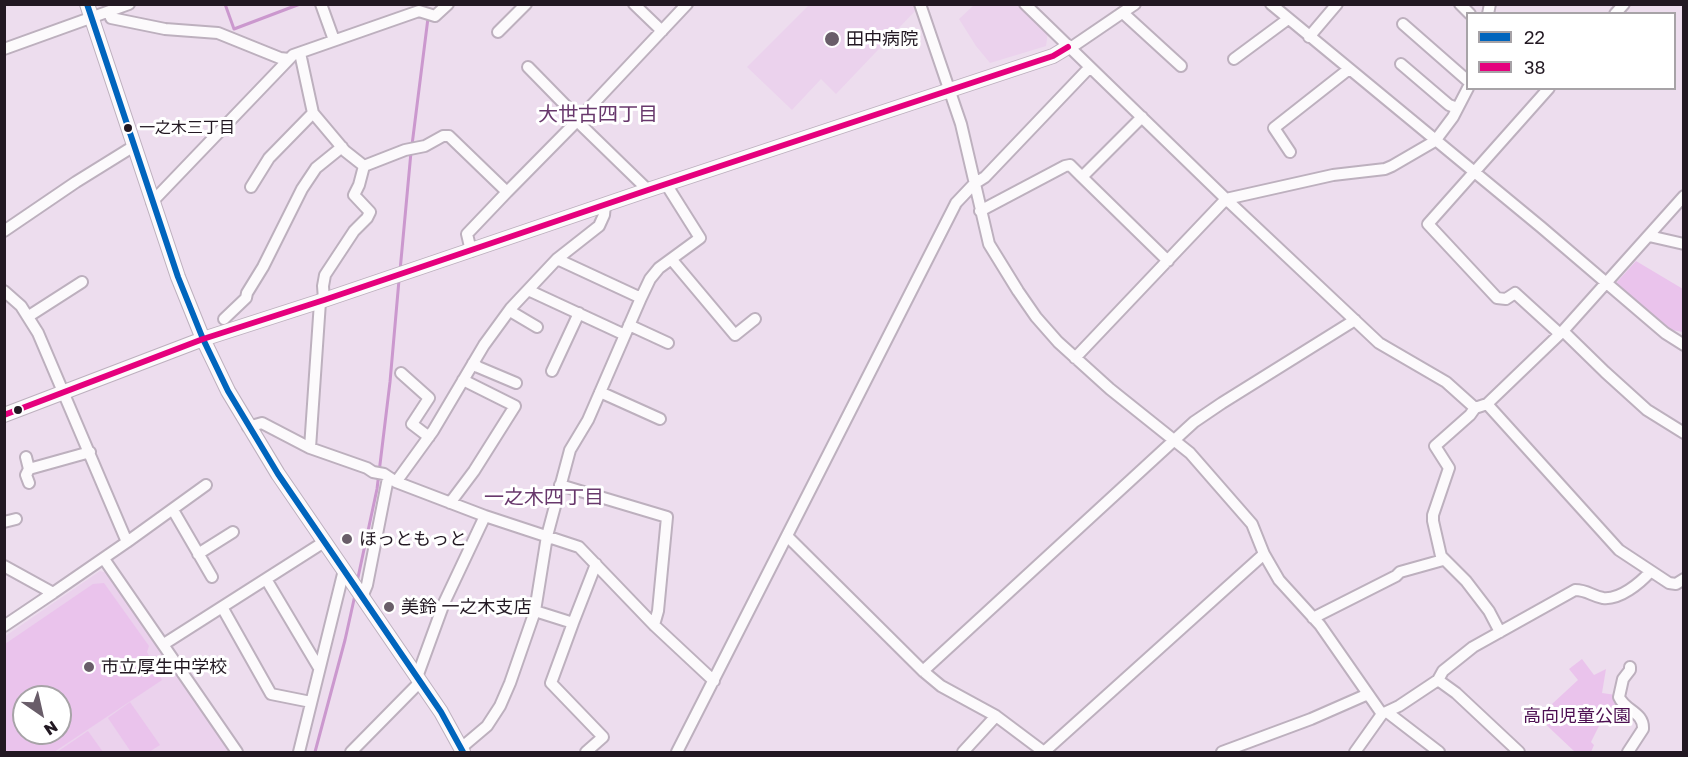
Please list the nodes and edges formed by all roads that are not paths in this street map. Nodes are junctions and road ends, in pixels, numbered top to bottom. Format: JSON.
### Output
{"nodes":[{"id":1,"x":129,"y":4,"type":"edge"},
{"id":2,"x":321,"y":4,"type":"edge"},
{"id":3,"x":448,"y":4,"type":"edge"},
{"id":4,"x":526,"y":4,"type":"edge"},
{"id":5,"x":634,"y":4,"type":"edge"},
{"id":6,"x":687,"y":4,"type":"edge"},
{"id":7,"x":920,"y":4,"type":"edge"},
{"id":8,"x":1025,"y":4,"type":"edge"},
{"id":9,"x":1135,"y":4,"type":"edge"},
{"id":10,"x":1271,"y":4,"type":"edge"},
{"id":11,"x":1337,"y":4,"type":"edge"},
{"id":12,"x":421,"y":9,"type":"edge"},
{"id":13,"x":89,"y":11,"type":"edge"},
{"id":14,"x":109,"y":12,"type":"junction"},
{"id":15,"x":1123,"y":13,"type":"junction"},
{"id":16,"x":1288,"y":19,"type":"junction"},
{"id":17,"x":1403,"y":24,"type":"dead end"},
{"id":18,"x":662,"y":31,"type":"junction"},
{"id":19,"x":498,"y":32,"type":"dead end"},
{"id":20,"x":1309,"y":37,"type":"junction"},
{"id":21,"x":334,"y":40,"type":"junction"},
{"id":22,"x":1069,"y":48,"type":"junction"},
{"id":23,"x":4,"y":49,"type":"edge"},
{"id":24,"x":300,"y":53,"type":"junction"},
{"id":25,"x":289,"y":59,"type":"junction"},
{"id":26,"x":1234,"y":59,"type":"dead end"},
{"id":27,"x":1401,"y":64,"type":"dead end"},
{"id":28,"x":1181,"y":66,"type":"dead end"},
{"id":29,"x":528,"y":67,"type":"dead end"},
{"id":30,"x":1089,"y":68,"type":"junction"},
{"id":31,"x":1349,"y":69,"type":"junction"},
{"id":32,"x":1466,"y":80,"type":"edge"},
{"id":33,"x":949,"y":89,"type":"junction"},
{"id":34,"x":1467,"y":90,"type":"edge"},
{"id":35,"x":1547,"y":90,"type":"edge"},
{"id":36,"x":1457,"y":108,"type":"junction"},
{"id":37,"x":314,"y":113,"type":"junction"},
{"id":38,"x":577,"y":121,"type":"junction"},
{"id":39,"x":1138,"y":121,"type":"junction"},
{"id":40,"x":1435,"y":141,"type":"junction"},
{"id":41,"x":134,"y":146,"type":"junction"},
{"id":42,"x":342,"y":147,"type":"junction"},
{"id":43,"x":1290,"y":152,"type":"dead end"},
{"id":44,"x":364,"y":166,"type":"junction"},
{"id":45,"x":1474,"y":172,"type":"junction"},
{"id":46,"x":1082,"y":177,"type":"junction"},
{"id":47,"x":666,"y":184,"type":"junction"},
{"id":48,"x":974,"y":184,"type":"junction"},
{"id":49,"x":251,"y":187,"type":"dead end"},
{"id":50,"x":648,"y":190,"type":"junction"},
{"id":51,"x":507,"y":192,"type":"junction"},
{"id":52,"x":1683,"y":196,"type":"edge"},
{"id":53,"x":1226,"y":199,"type":"junction"},
{"id":54,"x":152,"y":202,"type":"junction"},
{"id":55,"x":604,"y":205,"type":"junction"},
{"id":56,"x":980,"y":211,"type":"junction"},
{"id":57,"x":4,"y":231,"type":"edge"},
{"id":58,"x":1649,"y":236,"type":"junction"},
{"id":59,"x":1683,"y":244,"type":"edge"},
{"id":60,"x":471,"y":251,"type":"junction"},
{"id":61,"x":557,"y":259,"type":"junction"},
{"id":62,"x":672,"y":260,"type":"junction"},
{"id":63,"x":1168,"y":261,"type":"junction"},
{"id":64,"x":82,"y":282,"type":"dead end"},
{"id":65,"x":1607,"y":283,"type":"junction"},
{"id":66,"x":528,"y":290,"type":"junction"},
{"id":67,"x":4,"y":291,"type":"edge"},
{"id":68,"x":641,"y":298,"type":"junction"},
{"id":69,"x":322,"y":301,"type":"junction"},
{"id":70,"x":510,"y":311,"type":"junction"},
{"id":71,"x":579,"y":313,"type":"junction"},
{"id":72,"x":29,"y":316,"type":"junction"},
{"id":73,"x":224,"y":319,"type":"dead end"},
{"id":74,"x":754,"y":319,"type":"dead end"},
{"id":75,"x":1355,"y":320,"type":"junction"},
{"id":76,"x":537,"y":327,"type":"dead end"},
{"id":77,"x":627,"y":330,"type":"junction"},
{"id":78,"x":1561,"y":332,"type":"junction"},
{"id":79,"x":203,"y":339,"type":"junction"},
{"id":80,"x":668,"y":343,"type":"dead end"},
{"id":81,"x":1683,"y":345,"type":"edge"},
{"id":82,"x":1075,"y":358,"type":"junction"},
{"id":83,"x":473,"y":363,"type":"junction"},
{"id":84,"x":552,"y":371,"type":"dead end"},
{"id":85,"x":401,"y":372,"type":"dead end"},
{"id":86,"x":462,"y":380,"type":"junction"},
{"id":87,"x":516,"y":383,"type":"dead end"},
{"id":88,"x":600,"y":392,"type":"junction"},
{"id":89,"x":64,"y":393,"type":"junction"},
{"id":90,"x":1487,"y":404,"type":"junction"},
{"id":91,"x":1475,"y":408,"type":"junction"},
{"id":92,"x":4,"y":415,"type":"edge"},
{"id":93,"x":660,"y":419,"type":"dead end"},
{"id":94,"x":248,"y":427,"type":"junction"},
{"id":95,"x":1683,"y":433,"type":"edge"},
{"id":96,"x":429,"y":437,"type":"junction"},
{"id":97,"x":1175,"y":439,"type":"junction"},
{"id":98,"x":310,"y":448,"type":"junction"},
{"id":99,"x":90,"y":452,"type":"junction"},
{"id":100,"x":26,"y":457,"type":"dead end"},
{"id":101,"x":29,"y":469,"type":"junction"},
{"id":102,"x":386,"y":477,"type":"junction"},
{"id":103,"x":29,"y":483,"type":"dead end"},
{"id":104,"x":206,"y":485,"type":"dead end"},
{"id":105,"x":560,"y":485,"type":"junction"},
{"id":106,"x":450,"y":503,"type":"junction"},
{"id":107,"x":173,"y":510,"type":"junction"},
{"id":108,"x":485,"y":516,"type":"junction"},
{"id":109,"x":16,"y":519,"type":"dead end"},
{"id":110,"x":4,"y":522,"type":"edge"},
{"id":111,"x":233,"y":532,"type":"dead end"},
{"id":112,"x":547,"y":536,"type":"junction"},
{"id":113,"x":787,"y":536,"type":"junction"},
{"id":114,"x":324,"y":542,"type":"junction"},
{"id":115,"x":128,"y":543,"type":"junction"},
{"id":116,"x":198,"y":554,"type":"junction"},
{"id":117,"x":1264,"y":554,"type":"junction"},
{"id":118,"x":104,"y":559,"type":"junction"},
{"id":119,"x":1443,"y":560,"type":"junction"},
{"id":120,"x":596,"y":564,"type":"junction"},
{"id":121,"x":4,"y":566,"type":"edge"},
{"id":122,"x":1650,"y":572,"type":"junction"},
{"id":123,"x":347,"y":575,"type":"junction"},
{"id":124,"x":212,"y":577,"type":"dead end"},
{"id":125,"x":266,"y":579,"type":"junction"},
{"id":126,"x":1683,"y":579,"type":"edge"},
{"id":127,"x":53,"y":593,"type":"junction"},
{"id":128,"x":362,"y":596,"type":"junction"},
{"id":129,"x":222,"y":607,"type":"junction"},
{"id":130,"x":535,"y":611,"type":"junction"},
{"id":131,"x":1313,"y":618,"type":"junction"},
{"id":132,"x":573,"y":623,"type":"junction"},
{"id":133,"x":654,"y":625,"type":"junction"},
{"id":134,"x":4,"y":626,"type":"edge"},
{"id":135,"x":1500,"y":632,"type":"junction"},
{"id":136,"x":164,"y":644,"type":"junction"},
{"id":137,"x":1630,"y":667,"type":"dead end"},
{"id":138,"x":319,"y":668,"type":"junction"},
{"id":139,"x":923,"y":671,"type":"junction"},
{"id":140,"x":418,"y":679,"type":"junction"},
{"id":141,"x":1438,"y":680,"type":"junction"},
{"id":142,"x":714,"y":681,"type":"junction"},
{"id":143,"x":1368,"y":694,"type":"junction"},
{"id":144,"x":311,"y":702,"type":"junction"},
{"id":145,"x":1384,"y":713,"type":"junction"},
{"id":146,"x":996,"y":716,"type":"junction"},
{"id":147,"x":462,"y":750,"type":"edge"},
{"id":148,"x":1515,"y":751,"type":"edge"},
{"id":149,"x":237,"y":753,"type":"edge"},
{"id":150,"x":299,"y":753,"type":"edge"},
{"id":151,"x":351,"y":753,"type":"edge"},
{"id":152,"x":586,"y":753,"type":"edge"},
{"id":153,"x":677,"y":753,"type":"edge"},
{"id":154,"x":963,"y":753,"type":"edge"},
{"id":155,"x":1044,"y":753,"type":"edge"},
{"id":156,"x":1222,"y":753,"type":"edge"},
{"id":157,"x":1355,"y":753,"type":"edge"},
{"id":158,"x":1439,"y":753,"type":"edge"},
{"id":159,"x":1628,"y":753,"type":"edge"}],
"edges":[{"from":1,"to":14,"type":"street"},
{"from":2,"to":21,"type":"street"},
{"from":3,"to":12,"type":"street"},
{"from":4,"to":19,"type":"street"},
{"from":5,"to":18,"type":"street"},
{"from":6,"to":18,"type":"street"},
{"from":7,"to":33,"type":"street"},
{"from":8,"to":22,"type":"street"},
{"from":9,"to":15,"type":"street"},
{"from":10,"to":16,"type":"street"},
{"from":11,"to":20,"type":"street"},
{"from":12,"to":21,"type":"street"},
{"from":13,"to":14,"type":"street"},
{"from":13,"to":23,"type":"street"},
{"from":13,"to":41,"type":"street"},
{"from":14,"to":25,"type":"street"},
{"from":15,"to":22,"type":"street"},
{"from":15,"to":28,"type":"street"},
{"from":16,"to":20,"type":"street"},
{"from":16,"to":26,"type":"street"},
{"from":17,"to":32,"type":"street"},
{"from":18,"to":38,"type":"street"},
{"from":20,"to":31,"type":"street"},
{"from":21,"to":24,"type":"street"},
{"from":22,"to":30,"type":"street"},
{"from":22,"to":33,"type":"street"},
{"from":24,"to":25,"type":"street"},
{"from":24,"to":37,"type":"street"},
{"from":25,"to":54,"type":"street"},
{"from":27,"to":36,"type":"street"},
{"from":29,"to":38,"type":"street"},
{"from":30,"to":39,"type":"street"},
{"from":30,"to":48,"type":"street"},
{"from":31,"to":40,"type":"street"},
{"from":31,"to":43,"type":"street"},
{"from":33,"to":47,"type":"street"},
{"from":33,"to":48,"type":"street"},
{"from":34,"to":36,"type":"street"},
{"from":35,"to":45,"type":"street"},
{"from":36,"to":40,"type":"street"},
{"from":37,"to":42,"type":"street"},
{"from":37,"to":49,"type":"street"},
{"from":38,"to":50,"type":"street"},
{"from":38,"to":51,"type":"street"},
{"from":39,"to":46,"type":"street"},
{"from":39,"to":53,"type":"street"},
{"from":40,"to":45,"type":"street"},
{"from":40,"to":53,"type":"street"},
{"from":41,"to":54,"type":"street"},
{"from":41,"to":57,"type":"street"},
{"from":42,"to":44,"type":"street"},
{"from":42,"to":73,"type":"street"},
{"from":44,"to":51,"type":"street"},
{"from":44,"to":69,"type":"street"},
{"from":45,"to":65,"type":"street"},
{"from":45,"to":78,"type":"street"},
{"from":46,"to":56,"type":"street"},
{"from":46,"to":63,"type":"street"},
{"from":47,"to":50,"type":"street"},
{"from":47,"to":62,"type":"street"},
{"from":48,"to":56,"type":"street"},
{"from":48,"to":113,"type":"street"},
{"from":50,"to":55,"type":"street"},
{"from":51,"to":60,"type":"street"},
{"from":52,"to":58,"type":"street"},
{"from":53,"to":63,"type":"street"},
{"from":53,"to":75,"type":"street"},
{"from":54,"to":79,"type":"street"},
{"from":55,"to":60,"type":"street"},
{"from":55,"to":61,"type":"street"},
{"from":56,"to":82,"type":"street"},
{"from":58,"to":59,"type":"street"},
{"from":58,"to":65,"type":"street"},
{"from":60,"to":69,"type":"street"},
{"from":61,"to":66,"type":"street"},
{"from":61,"to":68,"type":"street"},
{"from":62,"to":68,"type":"street"},
{"from":62,"to":74,"type":"street"},
{"from":63,"to":82,"type":"street"},
{"from":64,"to":72,"type":"street"},
{"from":65,"to":78,"type":"street"},
{"from":65,"to":81,"type":"street"},
{"from":66,"to":70,"type":"street"},
{"from":66,"to":71,"type":"street"},
{"from":67,"to":72,"type":"street"},
{"from":68,"to":77,"type":"street"},
{"from":69,"to":79,"type":"street"},
{"from":69,"to":98,"type":"street"},
{"from":70,"to":76,"type":"street"},
{"from":70,"to":83,"type":"street"},
{"from":71,"to":77,"type":"street"},
{"from":71,"to":84,"type":"street"},
{"from":72,"to":89,"type":"street"},
{"from":75,"to":91,"type":"street"},
{"from":75,"to":97,"type":"street"},
{"from":77,"to":80,"type":"street"},
{"from":77,"to":88,"type":"street"},
{"from":78,"to":90,"type":"street"},
{"from":78,"to":95,"type":"street"},
{"from":79,"to":89,"type":"street"},
{"from":79,"to":94,"type":"street"},
{"from":82,"to":97,"type":"street"},
{"from":83,"to":86,"type":"street"},
{"from":83,"to":87,"type":"street"},
{"from":85,"to":96,"type":"street"},
{"from":86,"to":96,"type":"street"},
{"from":86,"to":106,"type":"street"},
{"from":88,"to":93,"type":"street"},
{"from":88,"to":105,"type":"street"},
{"from":89,"to":92,"type":"street"},
{"from":89,"to":99,"type":"street"},
{"from":90,"to":91,"type":"street"},
{"from":90,"to":122,"type":"street"},
{"from":91,"to":119,"type":"street"},
{"from":94,"to":98,"type":"street"},
{"from":94,"to":114,"type":"street"},
{"from":96,"to":102,"type":"street"},
{"from":97,"to":117,"type":"street"},
{"from":97,"to":139,"type":"street"},
{"from":98,"to":102,"type":"street"},
{"from":99,"to":101,"type":"street"},
{"from":99,"to":115,"type":"street"},
{"from":100,"to":101,"type":"street"},
{"from":101,"to":103,"type":"street"},
{"from":102,"to":106,"type":"street"},
{"from":102,"to":128,"type":"street"},
{"from":104,"to":107,"type":"street"},
{"from":105,"to":112,"type":"street"},
{"from":105,"to":133,"type":"street"},
{"from":106,"to":108,"type":"street"},
{"from":107,"to":115,"type":"street"},
{"from":107,"to":116,"type":"street"},
{"from":108,"to":112,"type":"street"},
{"from":108,"to":140,"type":"street"},
{"from":109,"to":110,"type":"street"},
{"from":111,"to":116,"type":"street"},
{"from":112,"to":120,"type":"street"},
{"from":112,"to":130,"type":"street"},
{"from":113,"to":139,"type":"street"},
{"from":113,"to":142,"type":"street"},
{"from":114,"to":123,"type":"street"},
{"from":114,"to":125,"type":"street"},
{"from":115,"to":118,"type":"street"},
{"from":116,"to":124,"type":"street"},
{"from":117,"to":131,"type":"street"},
{"from":117,"to":155,"type":"street"},
{"from":118,"to":127,"type":"street"},
{"from":118,"to":136,"type":"street"},
{"from":119,"to":131,"type":"street"},
{"from":119,"to":135,"type":"street"},
{"from":120,"to":132,"type":"street"},
{"from":120,"to":133,"type":"street"},
{"from":121,"to":127,"type":"street"},
{"from":122,"to":126,"type":"street"},
{"from":122,"to":135,"type":"street"},
{"from":123,"to":128,"type":"street"},
{"from":123,"to":138,"type":"street"},
{"from":125,"to":129,"type":"street"},
{"from":125,"to":138,"type":"street"},
{"from":127,"to":134,"type":"street"},
{"from":128,"to":140,"type":"street"},
{"from":129,"to":136,"type":"street"},
{"from":129,"to":144,"type":"street"},
{"from":130,"to":132,"type":"street"},
{"from":130,"to":147,"type":"street"},
{"from":131,"to":143,"type":"street"},
{"from":132,"to":152,"type":"street"},
{"from":133,"to":142,"type":"street"},
{"from":135,"to":141,"type":"street"},
{"from":136,"to":149,"type":"street"},
{"from":137,"to":159,"type":"street"},
{"from":138,"to":144,"type":"street"},
{"from":139,"to":146,"type":"street"},
{"from":140,"to":147,"type":"street"},
{"from":140,"to":151,"type":"street"},
{"from":141,"to":145,"type":"street"},
{"from":141,"to":148,"type":"street"},
{"from":142,"to":153,"type":"street"},
{"from":143,"to":145,"type":"street"},
{"from":143,"to":156,"type":"street"},
{"from":144,"to":150,"type":"street"},
{"from":145,"to":157,"type":"street"},
{"from":145,"to":158,"type":"street"},
{"from":146,"to":154,"type":"street"},
{"from":146,"to":155,"type":"street"}]}
